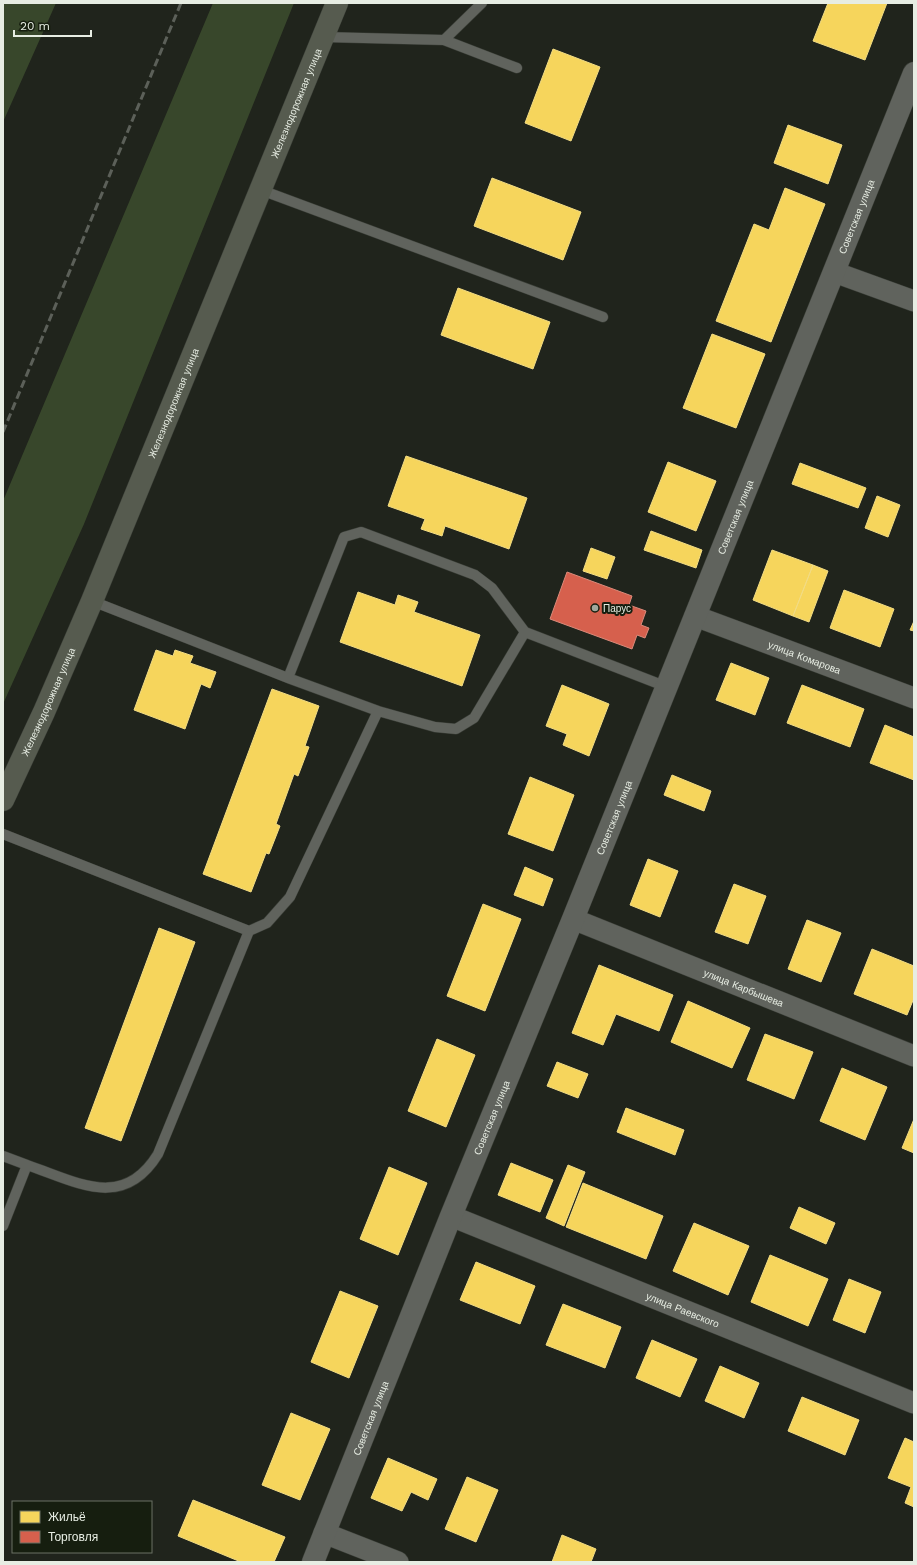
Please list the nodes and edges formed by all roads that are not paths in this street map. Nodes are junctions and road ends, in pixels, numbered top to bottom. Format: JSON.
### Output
{"nodes":[{"id":1,"x":337,"y":3,"type":"edge"},
{"id":2,"x":482,"y":3,"type":"edge"},
{"id":3,"x":323,"y":37,"type":"junction"},
{"id":4,"x":444,"y":40,"type":"junction"},
{"id":5,"x":517,"y":68,"type":"dead end"},
{"id":6,"x":914,"y":73,"type":"edge"},
{"id":7,"x":261,"y":190,"type":"junction"},
{"id":8,"x":834,"y":272,"type":"junction"},
{"id":9,"x":914,"y":301,"type":"edge"},
{"id":10,"x":603,"y":317,"type":"dead end"},
{"id":11,"x":92,"y":601,"type":"junction"},
{"id":12,"x":695,"y":616,"type":"junction"},
{"id":13,"x":526,"y":632,"type":"junction"},
{"id":14,"x":288,"y":678,"type":"junction"},
{"id":15,"x":667,"y":687,"type":"junction"},
{"id":16,"x":914,"y":698,"type":"edge"},
{"id":17,"x":378,"y":711,"type":"junction"},
{"id":18,"x":3,"y":800,"type":"edge"},
{"id":19,"x":3,"y":834,"type":"edge"},
{"id":20,"x":573,"y":919,"type":"junction"},
{"id":21,"x":249,"y":931,"type":"junction"},
{"id":22,"x":914,"y":1056,"type":"edge"},
{"id":23,"x":3,"y":1156,"type":"edge"},
{"id":24,"x":27,"y":1165,"type":"junction"},
{"id":25,"x":451,"y":1216,"type":"junction"},
{"id":26,"x":3,"y":1226,"type":"edge"},
{"id":27,"x":914,"y":1403,"type":"edge"},
{"id":28,"x":324,"y":1533,"type":"junction"},
{"id":29,"x":313,"y":1562,"type":"edge"},
{"id":30,"x":398,"y":1562,"type":"edge"}],
"edges":[{"from":1,"to":3,"type":"main road","name":"Железнодорожная улица"},
{"from":2,"to":4,"type":"lane"},
{"from":3,"to":4,"type":"lane"},
{"from":3,"to":7,"type":"main road","name":"Железнодорожная улица"},
{"from":4,"to":5,"type":"lane"},
{"from":6,"to":8,"type":"street","name":"Советская улица"},
{"from":7,"to":10,"type":"lane"},
{"from":7,"to":11,"type":"main road","name":"Железнодорожная улица"},
{"from":8,"to":9,"type":"street"},
{"from":8,"to":12,"type":"street","name":"Советская улица"},
{"from":11,"to":14,"type":"lane"},
{"from":11,"to":18,"type":"main road","name":"Железнодорожная улица"},
{"from":12,"to":15,"type":"street","name":"Советская улица"},
{"from":12,"to":16,"type":"street","name":"улица Комарова"},
{"from":13,"to":14,"type":"lane"},
{"from":13,"to":15,"type":"lane"},
{"from":13,"to":17,"type":"lane"},
{"from":14,"to":17,"type":"lane"},
{"from":15,"to":20,"type":"street","name":"Советская улица"},
{"from":17,"to":21,"type":"lane"},
{"from":19,"to":21,"type":"lane"},
{"from":20,"to":22,"type":"street","name":"улица Карбышева"},
{"from":20,"to":25,"type":"street","name":"Советская улица"},
{"from":21,"to":24,"type":"lane"},
{"from":23,"to":24,"type":"lane"},
{"from":24,"to":26,"type":"lane"},
{"from":25,"to":27,"type":"street","name":"улица Раевского"},
{"from":25,"to":28,"type":"street","name":"Советская улица"},
{"from":28,"to":29,"type":"street","name":"Советская улица"},
{"from":28,"to":30,"type":"street"}]}
